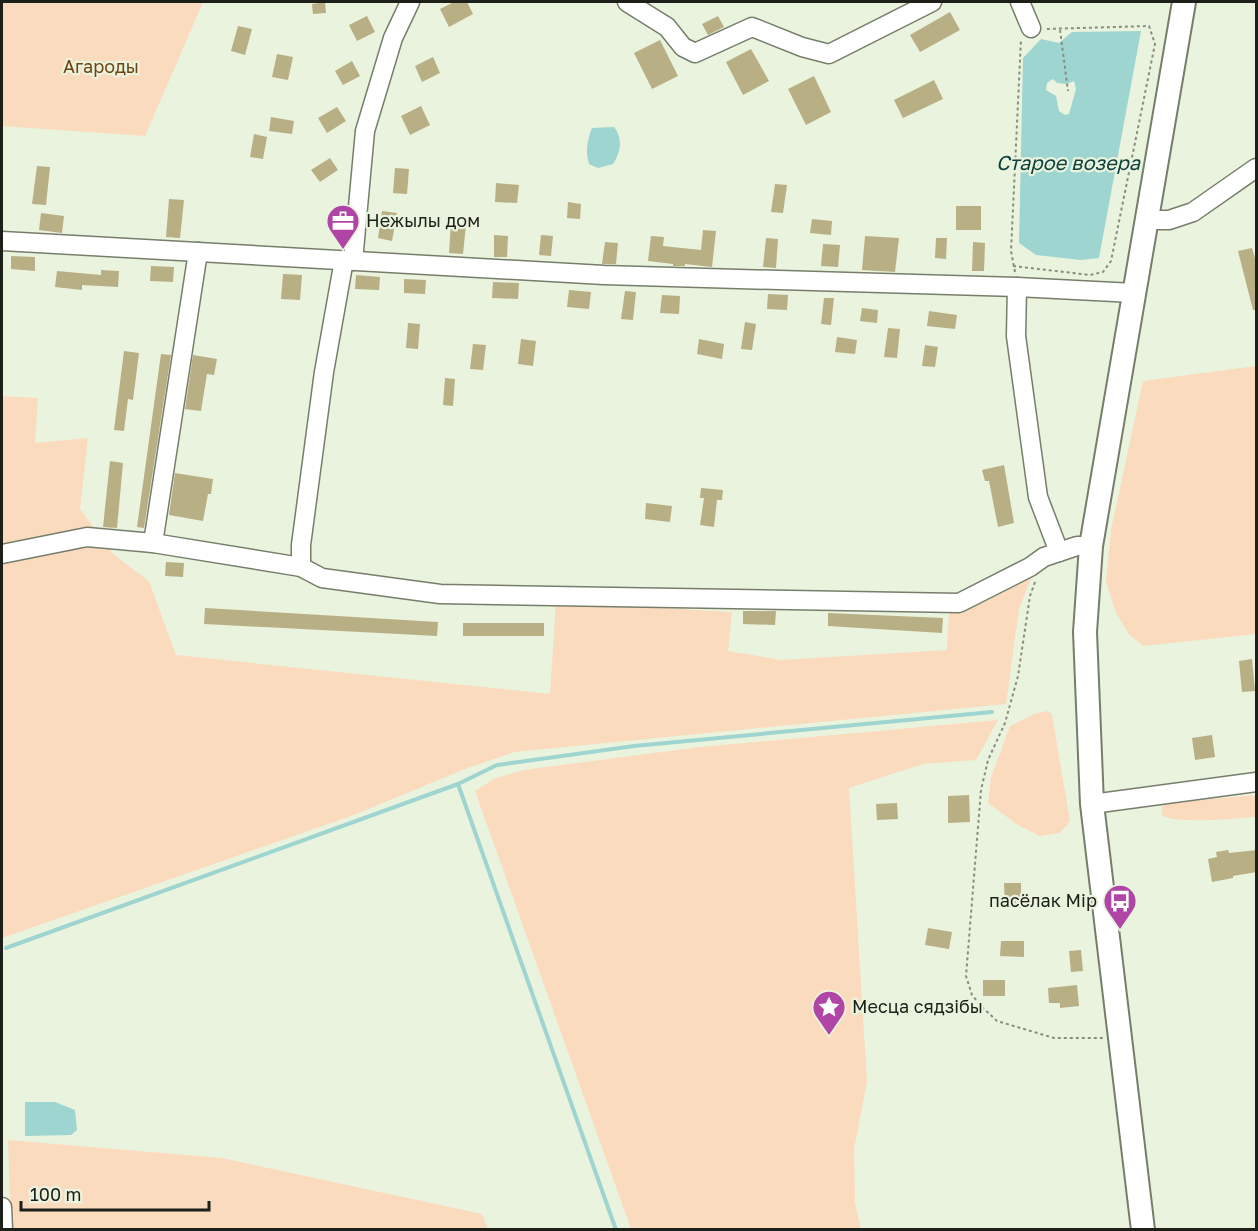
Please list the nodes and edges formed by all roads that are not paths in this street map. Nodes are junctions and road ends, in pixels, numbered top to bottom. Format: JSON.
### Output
{"nodes":[{"id":1,"x":410,"y":2,"type":"edge"},
{"id":2,"x":627,"y":2,"type":"edge"},
{"id":3,"x":932,"y":2,"type":"edge"},
{"id":4,"x":1020,"y":2,"type":"edge"},
{"id":5,"x":1184,"y":2,"type":"edge"},
{"id":6,"x":1031,"y":28,"type":"road end"},
{"id":7,"x":1257,"y":168,"type":"edge"},
{"id":8,"x":1147,"y":220,"type":"junction"},
{"id":9,"x":2,"y":241,"type":"edge"},
{"id":10,"x":198,"y":252,"type":"junction"},
{"id":11,"x":348,"y":261,"type":"junction"},
{"id":12,"x":1017,"y":287,"type":"junction"},
{"id":13,"x":1134,"y":293,"type":"junction"},
{"id":14,"x":153,"y":543,"type":"junction"},
{"id":15,"x":1091,"y":546,"type":"junction"},
{"id":16,"x":2,"y":554,"type":"edge"},
{"id":17,"x":1051,"y":554,"type":"junction"},
{"id":18,"x":301,"y":567,"type":"junction"},
{"id":19,"x":1257,"y":782,"type":"edge"},
{"id":20,"x":1092,"y":804,"type":"junction"},
{"id":21,"x":2,"y":1207,"type":"edge"},
{"id":22,"x":3,"y":1230,"type":"edge"},
{"id":23,"x":1143,"y":1230,"type":"edge"}],
"edges":[{"from":1,"to":11,"type":"street"},
{"from":2,"to":3,"type":"street"},
{"from":4,"to":6,"type":"street"},
{"from":5,"to":8,"type":"main road"},
{"from":7,"to":8,"type":"street"},
{"from":8,"to":13,"type":"main road"},
{"from":9,"to":10,"type":"street"},
{"from":10,"to":11,"type":"street"},
{"from":10,"to":14,"type":"street"},
{"from":11,"to":12,"type":"street"},
{"from":11,"to":18,"type":"street"},
{"from":12,"to":13,"type":"street"},
{"from":12,"to":17,"type":"street"},
{"from":13,"to":15,"type":"main road"},
{"from":14,"to":16,"type":"street"},
{"from":14,"to":18,"type":"street"},
{"from":15,"to":17,"type":"street"},
{"from":15,"to":20,"type":"main road"},
{"from":17,"to":18,"type":"street"},
{"from":19,"to":20,"type":"street"},
{"from":20,"to":23,"type":"main road"},
{"from":21,"to":22,"type":"street"}]}
